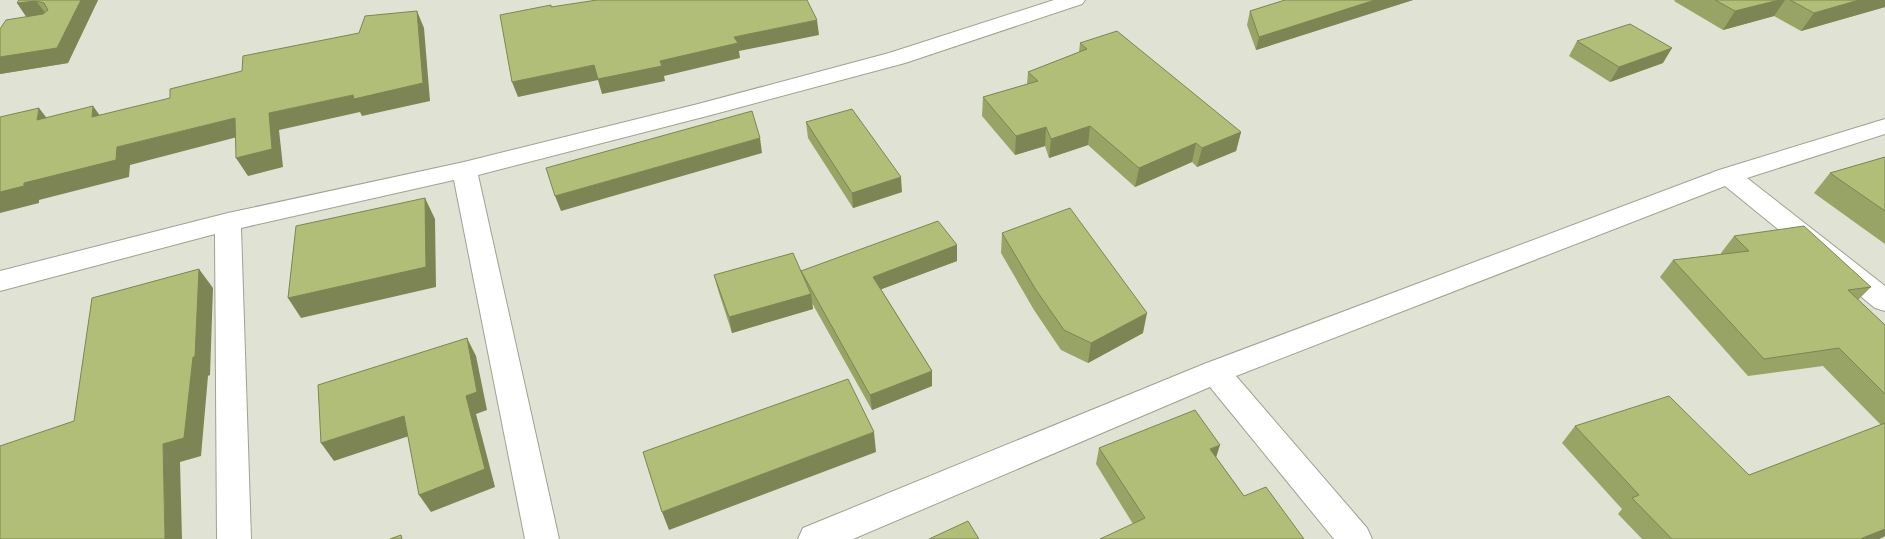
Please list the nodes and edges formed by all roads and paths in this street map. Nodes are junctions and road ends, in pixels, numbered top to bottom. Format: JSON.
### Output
{"nodes":[{"id":1,"x":1075,"y":0,"type":"edge"},
{"id":2,"x":1885,"y":126,"type":"edge"},
{"id":3,"x":464,"y":170,"type":"junction"},
{"id":4,"x":1728,"y":176,"type":"junction"},
{"id":5,"x":228,"y":222,"type":"junction"},
{"id":6,"x":0,"y":281,"type":"edge"},
{"id":7,"x":1885,"y":301,"type":"edge"},
{"id":8,"x":1214,"y":372,"type":"junction"},
{"id":9,"x":234,"y":539,"type":"edge"},
{"id":10,"x":542,"y":539,"type":"edge"},
{"id":11,"x":815,"y":539,"type":"edge"},
{"id":12,"x":1355,"y":539,"type":"edge"}],
"edges":[{"from":1,"to":3,"type":"street"},
{"from":2,"to":4,"type":"street"},
{"from":3,"to":5,"type":"street"},
{"from":3,"to":10,"type":"street"},
{"from":4,"to":7,"type":"street"},
{"from":4,"to":8,"type":"street"},
{"from":5,"to":6,"type":"street"},
{"from":5,"to":9,"type":"street"},
{"from":8,"to":11,"type":"street"},
{"from":8,"to":12,"type":"street"}]}
